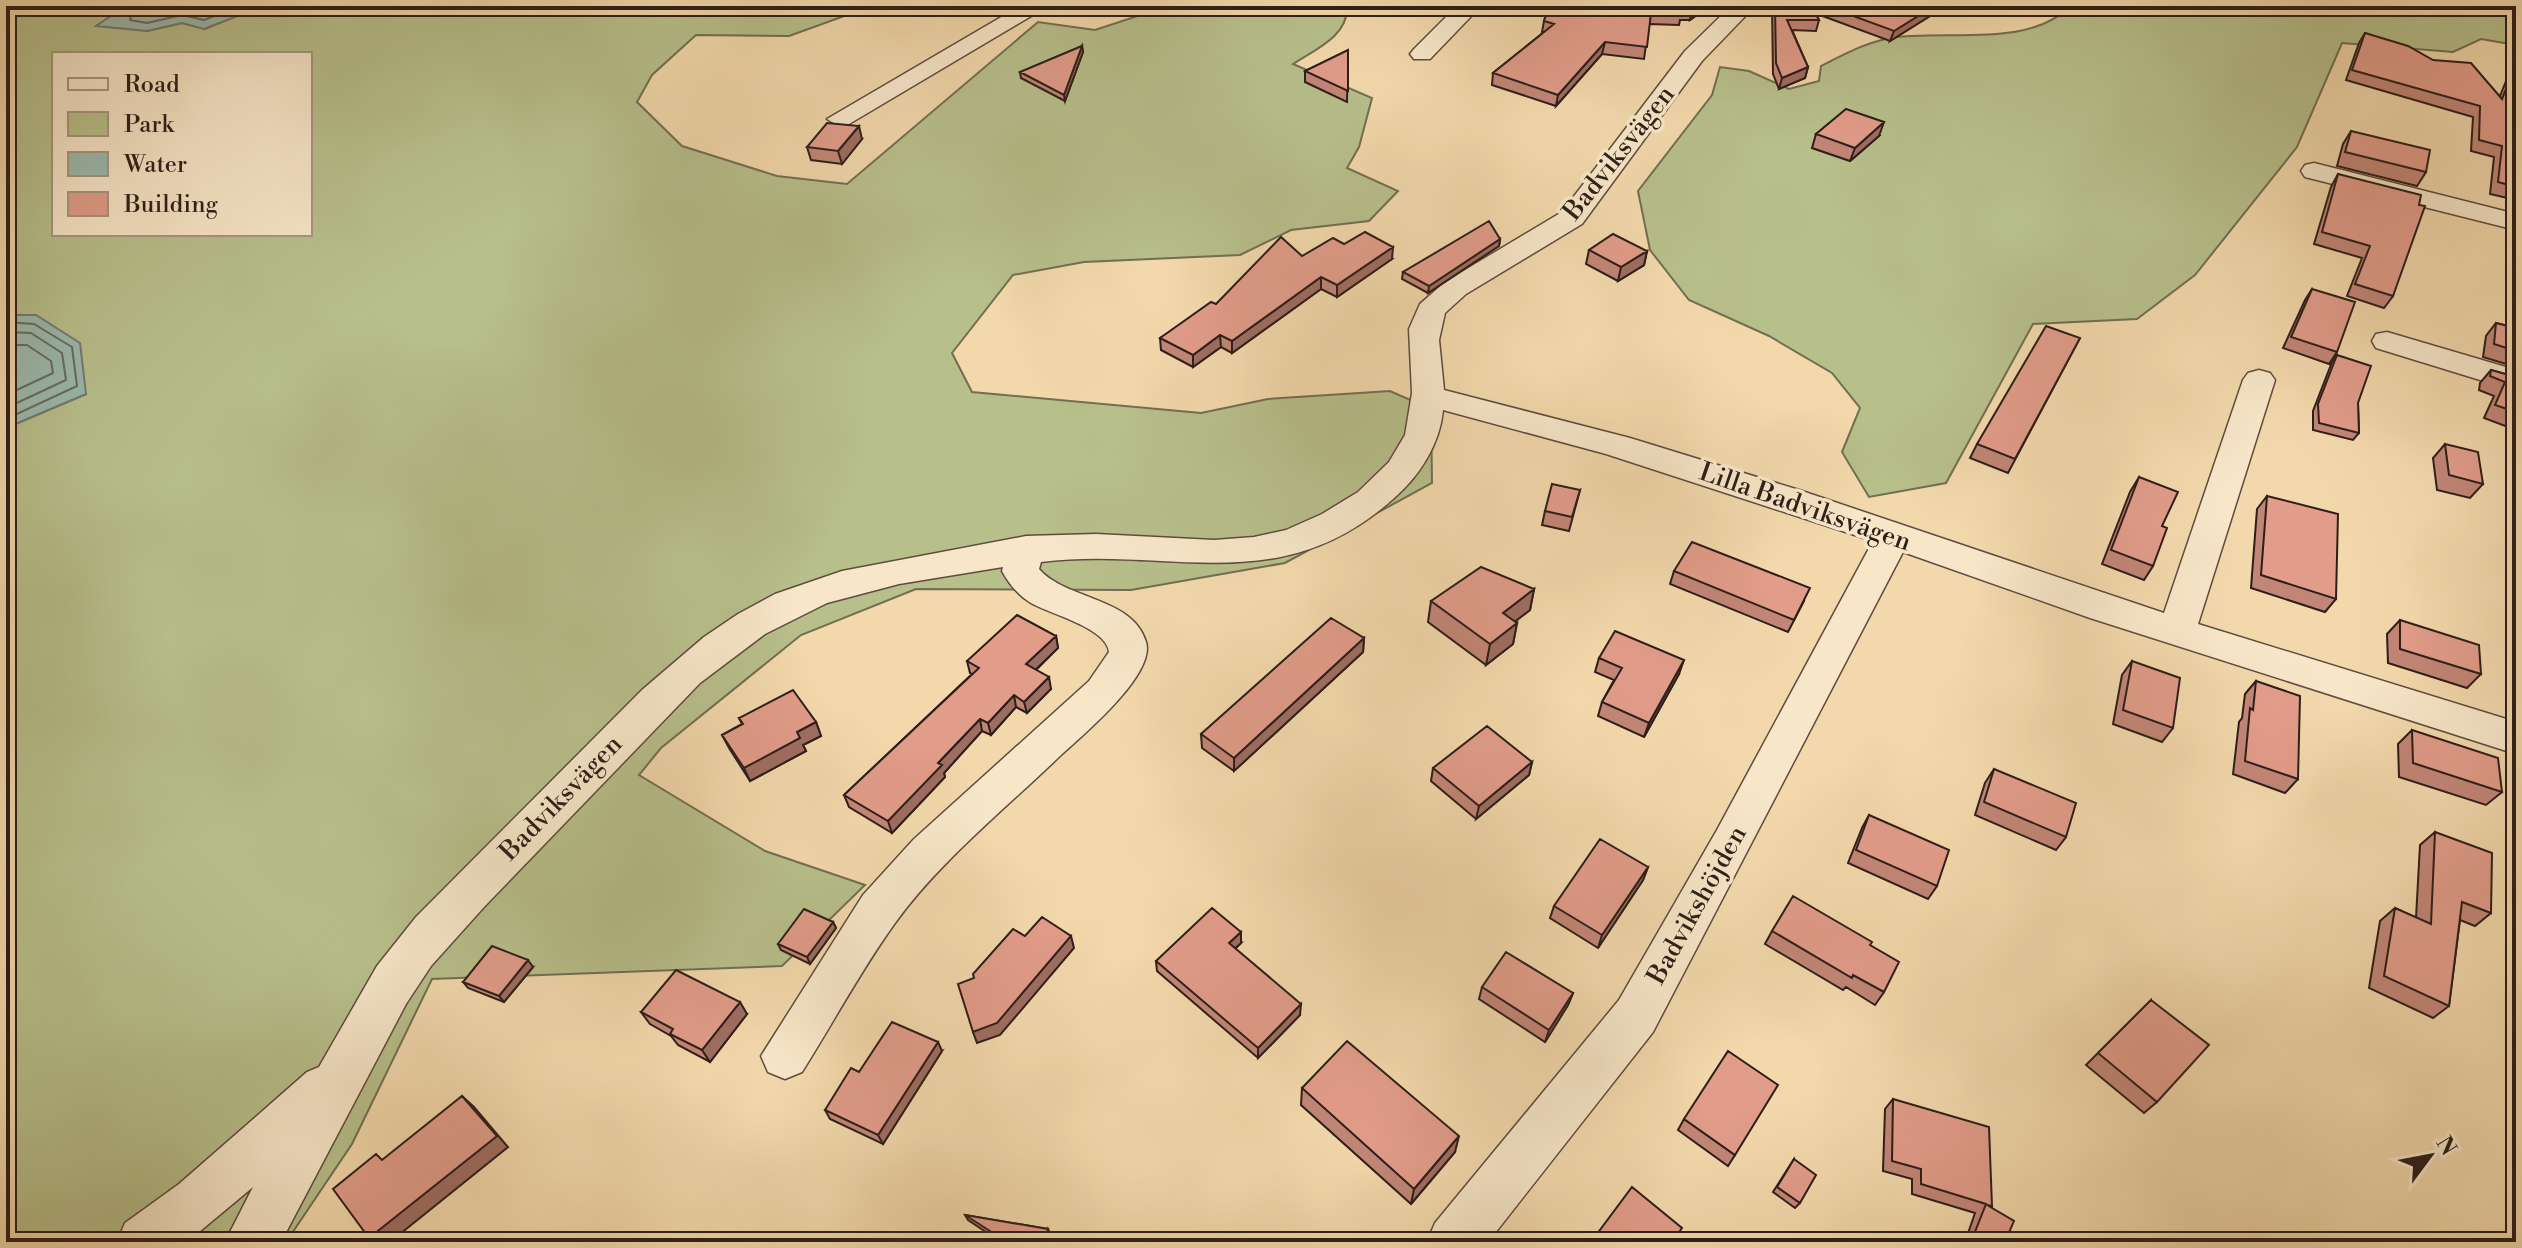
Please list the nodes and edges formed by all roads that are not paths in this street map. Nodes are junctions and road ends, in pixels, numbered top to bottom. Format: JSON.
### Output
{"nodes":[{"id":1,"x":1037,"y":6,"type":"edge"},
{"id":2,"x":1470,"y":6,"type":"edge"},
{"id":3,"x":1744,"y":6,"type":"edge"},
{"id":4,"x":1422,"y":54,"type":"dead end"},
{"id":5,"x":840,"y":119,"type":"dead end"},
{"id":6,"x":2314,"y":171,"type":"dead end"},
{"id":7,"x":2516,"y":222,"type":"edge"},
{"id":8,"x":2387,"y":341,"type":"dead end"},
{"id":9,"x":2259,"y":380,"type":"dead end"},
{"id":10,"x":2516,"y":381,"type":"edge"},
{"id":11,"x":1429,"y":398,"type":"junction"},
{"id":12,"x":1893,"y":537,"type":"junction"},
{"id":13,"x":1026,"y":549,"type":"junction"},
{"id":14,"x":2177,"y":631,"type":"junction"},
{"id":15,"x":2516,"y":738,"type":"edge"},
{"id":16,"x":785,"y":1056,"type":"dead end"},
{"id":17,"x":340,"y":1077,"type":"junction"},
{"id":18,"x":144,"y":1242,"type":"edge"},
{"id":19,"x":252,"y":1242,"type":"edge"},
{"id":20,"x":1454,"y":1242,"type":"edge"}],
"edges":[{"from":1,"to":5,"type":"street"},
{"from":2,"to":4,"type":"street"},
{"from":3,"to":11,"type":"street","name":"Badviksvägen"},
{"from":6,"to":7,"type":"street"},
{"from":8,"to":10,"type":"street"},
{"from":9,"to":14,"type":"street"},
{"from":11,"to":12,"type":"street","name":"Lilla Badviksvägen"},
{"from":11,"to":13,"type":"street","name":"Badviksvägen"},
{"from":12,"to":14,"type":"street","name":"Lilla Badviksvägen"},
{"from":12,"to":20,"type":"street","name":"Badvikshöjden"},
{"from":13,"to":16,"type":"street"},
{"from":13,"to":17,"type":"street","name":"Badviksvägen"},
{"from":14,"to":15,"type":"street","name":"Lilla Badviksvägen"},
{"from":17,"to":18,"type":"street"},
{"from":17,"to":19,"type":"street","name":"Badviksvägen"}]}
